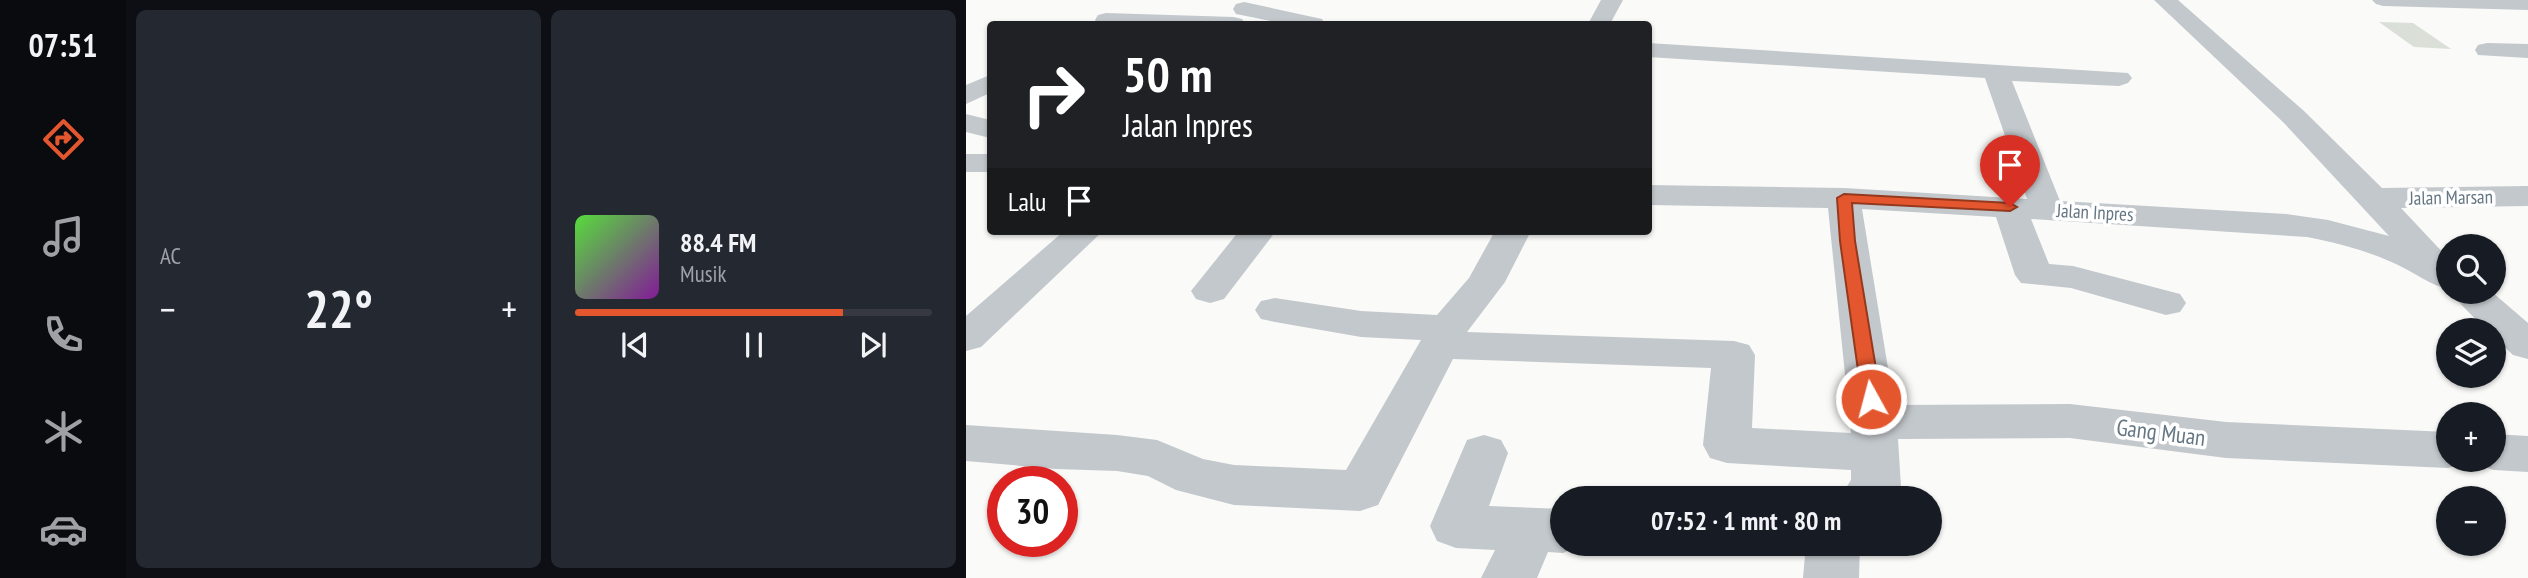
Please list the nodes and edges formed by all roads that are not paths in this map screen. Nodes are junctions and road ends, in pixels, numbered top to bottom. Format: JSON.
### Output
{"nodes":[{"id":1,"x":1144,"y":0,"type":"edge"},
{"id":2,"x":1612,"y":0,"type":"edge"},
{"id":3,"x":2165,"y":0,"type":"edge"},
{"id":4,"x":2483,"y":2,"type":"edge"},
{"id":5,"x":2388,"y":4,"type":"edge"},
{"id":6,"x":2528,"y":4,"type":"edge"},
{"id":7,"x":2528,"y":10,"type":"edge"},
{"id":8,"x":1239,"y":14,"type":"edge"},
{"id":9,"x":1104,"y":21,"type":"edge"},
{"id":10,"x":1119,"y":21,"type":"edge"},
{"id":11,"x":1292,"y":21,"type":"edge"},
{"id":12,"x":1601,"y":21,"type":"edge"},
{"id":13,"x":1652,"y":50,"type":"edge"},
{"id":14,"x":2487,"y":50,"type":"dead end"},
{"id":15,"x":2528,"y":51,"type":"edge"},
{"id":16,"x":1996,"y":73,"type":"junction"},
{"id":17,"x":2119,"y":78,"type":"dead end"},
{"id":18,"x":987,"y":85,"type":"edge"},
{"id":19,"x":966,"y":96,"type":"edge"},
{"id":20,"x":987,"y":112,"type":"edge"},
{"id":21,"x":966,"y":122,"type":"edge"},
{"id":22,"x":987,"y":128,"type":"edge"},
{"id":23,"x":966,"y":163,"type":"edge"},
{"id":24,"x":987,"y":163,"type":"edge"},
{"id":25,"x":1652,"y":195,"type":"edge"},
{"id":26,"x":2528,"y":195,"type":"edge"},
{"id":27,"x":1844,"y":198,"type":"junction"},
{"id":28,"x":2010,"y":207,"type":"junction"},
{"id":29,"x":2382,"y":207,"type":"junction"},
{"id":30,"x":2048,"y":209,"type":"junction"},
{"id":31,"x":2312,"y":228,"type":"junction"},
{"id":32,"x":1081,"y":235,"type":"edge"},
{"id":33,"x":1255,"y":235,"type":"edge"},
{"id":34,"x":1511,"y":235,"type":"edge"},
{"id":35,"x":2436,"y":263,"type":"edge"},
{"id":36,"x":2436,"y":273,"type":"edge"},
{"id":37,"x":1210,"y":291,"type":"dead end"},
{"id":38,"x":2166,"y":303,"type":"dead end"},
{"id":39,"x":2480,"y":304,"type":"edge"},
{"id":40,"x":1275,"y":310,"type":"dead end"},
{"id":41,"x":1444,"y":337,"type":"junction"},
{"id":42,"x":966,"y":338,"type":"edge"},
{"id":43,"x":2528,"y":345,"type":"edge"},
{"id":44,"x":1875,"y":438,"type":"junction"},
{"id":45,"x":966,"y":443,"type":"edge"},
{"id":46,"x":2436,"y":449,"type":"edge"},
{"id":47,"x":1484,"y":453,"type":"dead end"},
{"id":48,"x":2506,"y":453,"type":"edge"},
{"id":49,"x":2528,"y":454,"type":"edge"},
{"id":50,"x":1876,"y":486,"type":"edge"},
{"id":51,"x":1547,"y":531,"type":"edge"},
{"id":52,"x":1509,"y":578,"type":"edge"}],
"edges":[{"from":1,"to":9,"type":"street"},
{"from":2,"to":12,"type":"street"},
{"from":3,"to":29,"type":"street"},
{"from":4,"to":5,"type":"street"},
{"from":4,"to":6,"type":"street"},
{"from":5,"to":7,"type":"street"},
{"from":8,"to":10,"type":"street"},
{"from":8,"to":11,"type":"street"},
{"from":13,"to":16,"type":"street"},
{"from":14,"to":15,"type":"street"},
{"from":16,"to":17,"type":"street"},
{"from":16,"to":30,"type":"street"},
{"from":18,"to":19,"type":"street"},
{"from":20,"to":21,"type":"street"},
{"from":21,"to":22,"type":"street"},
{"from":23,"to":24,"type":"street"},
{"from":25,"to":27,"type":"street","name":"Jalan Inpres"},
{"from":26,"to":29,"type":"street","name":"Jalan Marsan"},
{"from":27,"to":28,"type":"street","name":"Jalan Inpres"},
{"from":27,"to":44,"type":"street"},
{"from":28,"to":30,"type":"street","name":"Jalan Inpres"},
{"from":28,"to":38,"type":"street"},
{"from":29,"to":31,"type":"street","name":"Jalan Marsan"},
{"from":29,"to":35,"type":"street"},
{"from":30,"to":31,"type":"street","name":"Jalan Inpres"},
{"from":31,"to":36,"type":"street","name":"Jalan Inpres"},
{"from":32,"to":42,"type":"street"},
{"from":33,"to":37,"type":"street"},
{"from":34,"to":41,"type":"street"},
{"from":39,"to":43,"type":"street","name":"Jalan Inpres"},
{"from":40,"to":41,"type":"street"},
{"from":41,"to":44,"type":"street","name":"Gang Muan"},
{"from":41,"to":45,"type":"street"},
{"from":44,"to":46,"type":"street","name":"Gang Muan"},
{"from":44,"to":50,"type":"street"},
{"from":47,"to":51,"type":"street"},
{"from":48,"to":49,"type":"street"},
{"from":51,"to":52,"type":"street"}]}
